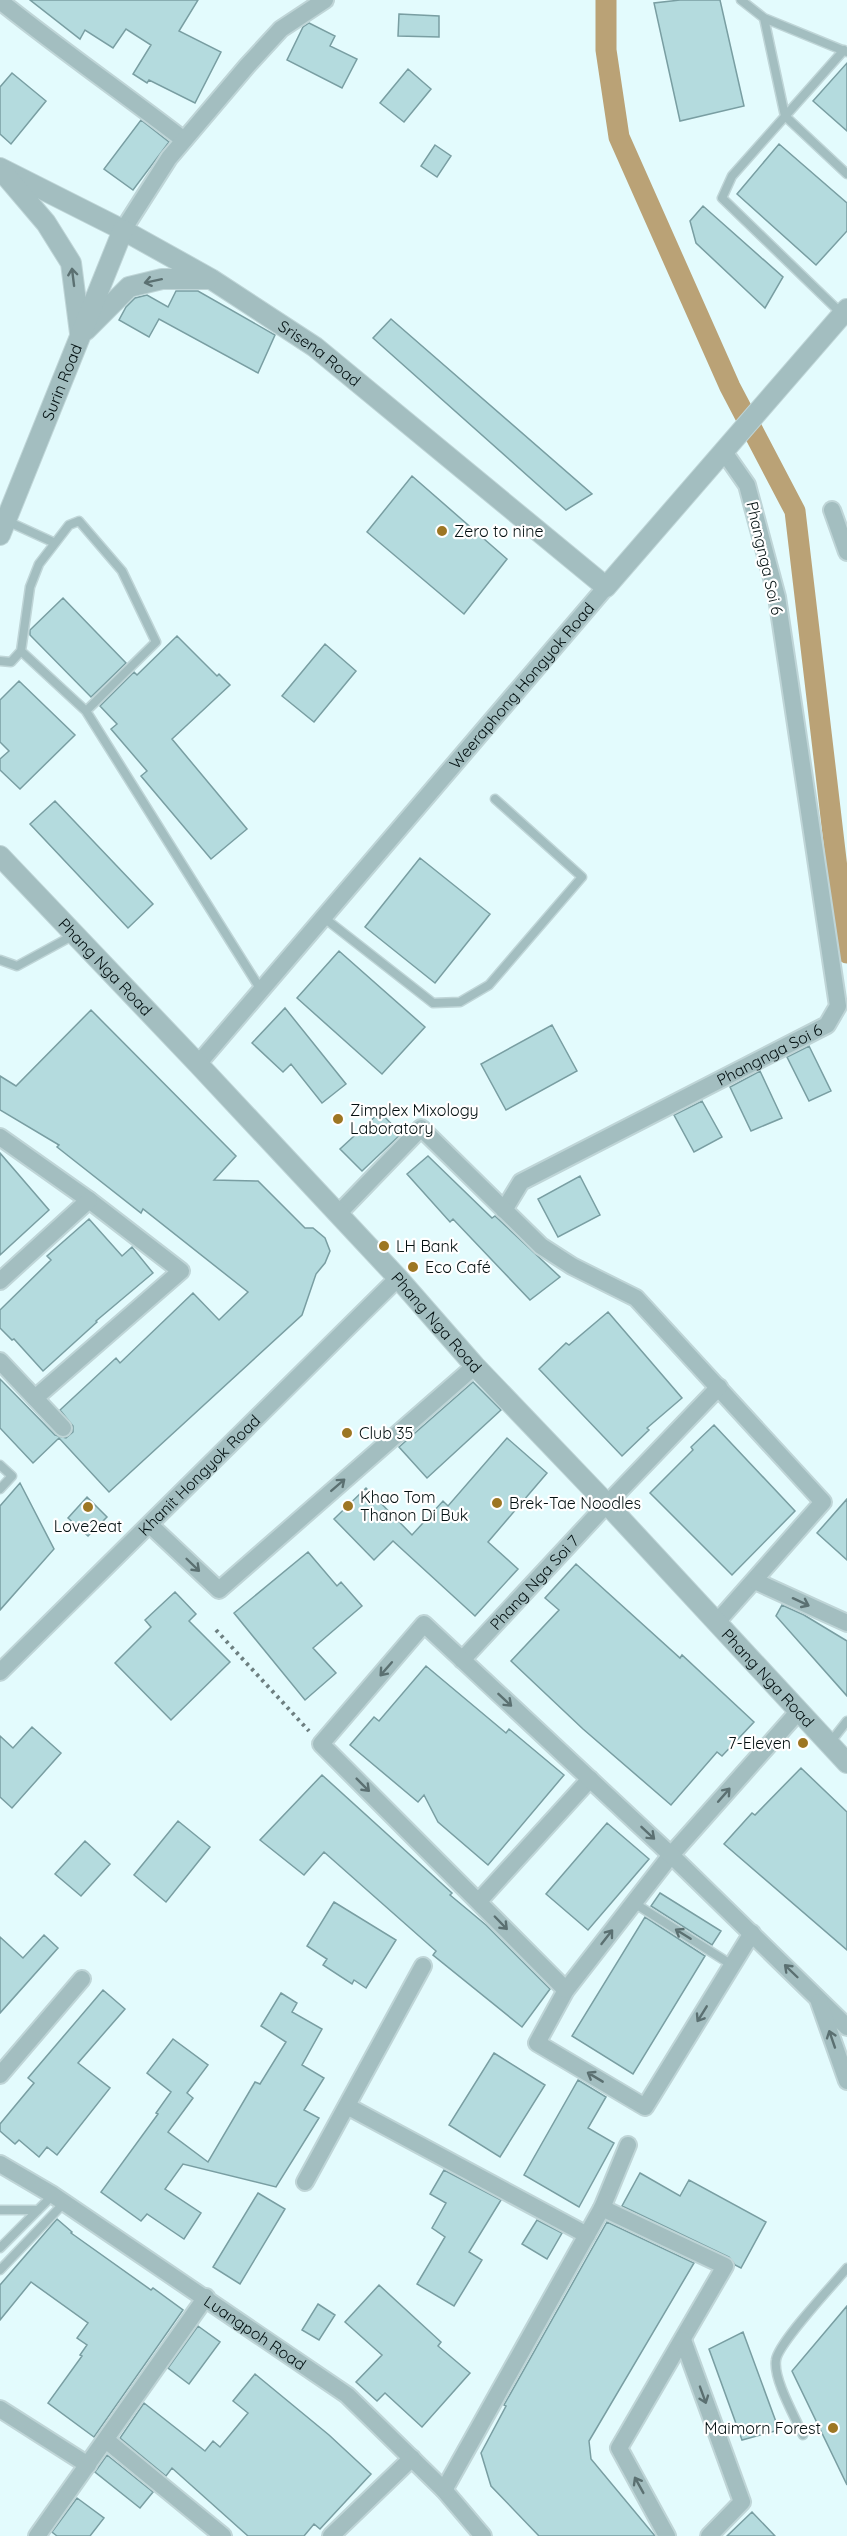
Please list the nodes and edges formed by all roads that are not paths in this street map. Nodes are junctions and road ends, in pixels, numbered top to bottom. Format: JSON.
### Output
{"nodes":[{"id":1,"x":325,"y":0,"type":"edge"},
{"id":2,"x":741,"y":0,"type":"edge"},
{"id":3,"x":0,"y":1,"type":"edge"},
{"id":4,"x":764,"y":18,"type":"junction"},
{"id":5,"x":845,"y":51,"type":"edge"},
{"id":6,"x":785,"y":116,"type":"junction"},
{"id":7,"x":184,"y":140,"type":"junction"},
{"id":8,"x":0,"y":168,"type":"edge"},
{"id":9,"x":847,"y":174,"type":"edge"},
{"id":10,"x":123,"y":230,"type":"junction"},
{"id":11,"x":211,"y":279,"type":"junction"},
{"id":12,"x":845,"y":312,"type":"edge"},
{"id":13,"x":80,"y":335,"type":"junction"},
{"id":14,"x":728,"y":447,"type":"junction"},
{"id":15,"x":832,"y":510,"type":"dead end"},
{"id":16,"x":3,"y":527,"type":"edge"},
{"id":17,"x":56,"y":543,"type":"junction"},
{"id":18,"x":847,"y":552,"type":"edge"},
{"id":19,"x":606,"y":588,"type":"junction"},
{"id":20,"x":21,"y":651,"type":"junction"},
{"id":21,"x":0,"y":661,"type":"edge"},
{"id":22,"x":86,"y":711,"type":"junction"},
{"id":23,"x":495,"y":799,"type":"dead end"},
{"id":24,"x":0,"y":856,"type":"edge"},
{"id":25,"x":323,"y":917,"type":"junction"},
{"id":26,"x":75,"y":935,"type":"junction"},
{"id":27,"x":0,"y":960,"type":"edge"},
{"id":28,"x":261,"y":990,"type":"junction"},
{"id":29,"x":198,"y":1064,"type":"junction"},
{"id":30,"x":0,"y":1137,"type":"edge"},
{"id":31,"x":89,"y":1200,"type":"junction"},
{"id":32,"x":504,"y":1209,"type":"junction"},
{"id":33,"x":338,"y":1214,"type":"junction"},
{"id":34,"x":398,"y":1278,"type":"junction"},
{"id":35,"x":0,"y":1281,"type":"edge"},
{"id":36,"x":0,"y":1361,"type":"edge"},
{"id":37,"x":475,"y":1366,"type":"junction"},
{"id":38,"x":719,"y":1387,"type":"junction"},
{"id":39,"x":35,"y":1398,"type":"junction"},
{"id":40,"x":63,"y":1428,"type":"dead end"},
{"id":41,"x":0,"y":1465,"type":"edge"},
{"id":42,"x":0,"y":1488,"type":"edge"},
{"id":43,"x":607,"y":1504,"type":"junction"},
{"id":44,"x":150,"y":1525,"type":"junction"},
{"id":45,"x":755,"y":1581,"type":"junction"},
{"id":46,"x":717,"y":1622,"type":"junction"},
{"id":47,"x":847,"y":1623,"type":"edge"},
{"id":48,"x":462,"y":1660,"type":"junction"},
{"id":49,"x":0,"y":1672,"type":"edge"},
{"id":50,"x":798,"y":1712,"type":"junction"},
{"id":51,"x":847,"y":1721,"type":"edge"},
{"id":52,"x":829,"y":1744,"type":"junction"},
{"id":53,"x":847,"y":1762,"type":"edge"},
{"id":54,"x":590,"y":1779,"type":"junction"},
{"id":55,"x":671,"y":1855,"type":"junction"},
{"id":56,"x":479,"y":1901,"type":"junction"},
{"id":57,"x":634,"y":1903,"type":"junction"},
{"id":58,"x":752,"y":1933,"type":"junction"},
{"id":59,"x":732,"y":1965,"type":"junction"},
{"id":60,"x":423,"y":1966,"type":"dead end"},
{"id":61,"x":82,"y":1979,"type":"dead end"},
{"id":62,"x":566,"y":1990,"type":"junction"},
{"id":63,"x":818,"y":1997,"type":"junction"},
{"id":64,"x":847,"y":2027,"type":"edge"},
{"id":65,"x":0,"y":2075,"type":"edge"},
{"id":66,"x":847,"y":2081,"type":"edge"},
{"id":67,"x":347,"y":2106,"type":"junction"},
{"id":68,"x":628,"y":2145,"type":"dead end"},
{"id":69,"x":0,"y":2164,"type":"edge"},
{"id":70,"x":305,"y":2182,"type":"dead end"},
{"id":71,"x":58,"y":2199,"type":"junction"},
{"id":72,"x":602,"y":2208,"type":"junction"},
{"id":73,"x":0,"y":2210,"type":"edge"},
{"id":74,"x":38,"y":2210,"type":"junction"},
{"id":75,"x":587,"y":2235,"type":"junction"},
{"id":76,"x":0,"y":2248,"type":"edge"},
{"id":77,"x":847,"y":2268,"type":"edge"},
{"id":78,"x":0,"y":2270,"type":"edge"},
{"id":79,"x":206,"y":2297,"type":"junction"},
{"id":80,"x":683,"y":2340,"type":"junction"},
{"id":81,"x":0,"y":2409,"type":"edge"},
{"id":82,"x":803,"y":2435,"type":"dead end"},
{"id":83,"x":106,"y":2440,"type":"junction"},
{"id":84,"x":412,"y":2458,"type":"junction"},
{"id":85,"x":88,"y":2465,"type":"junction"},
{"id":86,"x":444,"y":2490,"type":"junction"},
{"id":87,"x":37,"y":2536,"type":"edge"},
{"id":88,"x":223,"y":2536,"type":"edge"},
{"id":89,"x":331,"y":2536,"type":"edge"},
{"id":90,"x":483,"y":2536,"type":"edge"},
{"id":91,"x":668,"y":2536,"type":"edge"},
{"id":92,"x":709,"y":2536,"type":"edge"}],
"edges":[{"from":1,"to":7,"type":"street"},
{"from":2,"to":4,"type":"lane"},
{"from":3,"to":7,"type":"street"},
{"from":4,"to":5,"type":"lane"},
{"from":4,"to":6,"type":"lane"},
{"from":5,"to":6,"type":"lane"},
{"from":6,"to":9,"type":"lane"},
{"from":6,"to":12,"type":"lane"},
{"from":7,"to":10,"type":"street"},
{"from":8,"to":10,"type":"street","name":"Srisena Road"},
{"from":13,"to":8,"type":"street","one_way":true},
{"from":10,"to":11,"type":"street","name":"Srisena Road"},
{"from":10,"to":13,"type":"street","name":"Surin Road"},
{"from":11,"to":13,"type":"street","one_way":true},
{"from":11,"to":19,"type":"street","name":"Srisena Road"},
{"from":12,"to":14,"type":"street","name":"Weeraphong Hongyok Road"},
{"from":13,"to":16,"type":"street","name":"Surin Road"},
{"from":14,"to":19,"type":"street","name":"Weeraphong Hongyok Road"},
{"from":14,"to":32,"type":"street","name":"Phangnga Soi 6"},
{"from":15,"to":18,"type":"street"},
{"from":16,"to":17,"type":"lane"},
{"from":17,"to":20,"type":"lane"},
{"from":17,"to":22,"type":"lane"},
{"from":19,"to":25,"type":"street","name":"Weeraphong Hongyok Road"},
{"from":20,"to":21,"type":"lane"},
{"from":20,"to":22,"type":"lane"},
{"from":22,"to":28,"type":"lane"},
{"from":23,"to":25,"type":"lane"},
{"from":24,"to":26,"type":"street","name":"Phang Nga Road"},
{"from":25,"to":28,"type":"street","name":"Weeraphong Hongyok Road"},
{"from":26,"to":27,"type":"lane"},
{"from":26,"to":29,"type":"street","name":"Phang Nga Road"},
{"from":28,"to":29,"type":"street","name":"Weeraphong Hongyok Road"},
{"from":29,"to":33,"type":"street","name":"Phang Nga Road"},
{"from":30,"to":31,"type":"street"},
{"from":31,"to":35,"type":"street"},
{"from":31,"to":39,"type":"street"},
{"from":32,"to":33,"type":"street"},
{"from":32,"to":38,"type":"street"},
{"from":33,"to":34,"type":"street","name":"Phang Nga Road"},
{"from":34,"to":37,"type":"street","name":"Phang Nga Road"},
{"from":34,"to":44,"type":"street","name":"Khanit Hongyok Road"},
{"from":36,"to":39,"type":"street"},
{"from":37,"to":43,"type":"street","name":"Phang Nga Road"},
{"from":44,"to":37,"type":"street","one_way":true},
{"from":38,"to":43,"type":"street","name":"Phang Nga Soi 7"},
{"from":38,"to":45,"type":"street"},
{"from":39,"to":40,"type":"street"},
{"from":41,"to":42,"type":"lane"},
{"from":43,"to":46,"type":"street","name":"Phang Nga Road"},
{"from":43,"to":48,"type":"street","name":"Phang Nga Soi 7"},
{"from":44,"to":49,"type":"street","name":"Khanit Hongyok Road"},
{"from":45,"to":46,"type":"street"},
{"from":45,"to":47,"type":"street","one_way":true},
{"from":46,"to":50,"type":"street","name":"Phang Nga Road"},
{"from":48,"to":54,"type":"street","one_way":true},
{"from":48,"to":56,"type":"street","one_way":true},
{"from":50,"to":52,"type":"street","name":"Phang Nga Road"},
{"from":55,"to":50,"type":"street","one_way":true},
{"from":51,"to":52,"type":"lane"},
{"from":52,"to":53,"type":"street","name":"Phang Nga Road"},
{"from":54,"to":55,"type":"street","one_way":true},
{"from":54,"to":56,"type":"street"},
{"from":55,"to":57,"type":"street"},
{"from":55,"to":58,"type":"street"},
{"from":56,"to":62,"type":"street","one_way":true},
{"from":59,"to":57,"type":"lane","one_way":true},
{"from":62,"to":57,"type":"street","one_way":true},
{"from":58,"to":59,"type":"street"},
{"from":63,"to":58,"type":"street","one_way":true},
{"from":59,"to":62,"type":"street","one_way":true},
{"from":60,"to":67,"type":"street"},
{"from":61,"to":65,"type":"street"},
{"from":63,"to":64,"type":"street"},
{"from":66,"to":63,"type":"street","one_way":true},
{"from":67,"to":70,"type":"street"},
{"from":67,"to":75,"type":"street"},
{"from":68,"to":72,"type":"street"},
{"from":69,"to":71,"type":"street","name":"Luangpoh Road"},
{"from":71,"to":74,"type":"lane"},
{"from":71,"to":78,"type":"lane"},
{"from":71,"to":79,"type":"street","name":"Luangpoh Road"},
{"from":72,"to":75,"type":"street"},
{"from":72,"to":80,"type":"street"},
{"from":73,"to":74,"type":"lane"},
{"from":74,"to":76,"type":"lane"},
{"from":75,"to":86,"type":"street"},
{"from":77,"to":82,"type":"lane"},
{"from":79,"to":83,"type":"street"},
{"from":79,"to":84,"type":"street","name":"Luangpoh Road"},
{"from":91,"to":80,"type":"street","one_way":true},
{"from":80,"to":92,"type":"street","one_way":true},
{"from":81,"to":85,"type":"street"},
{"from":83,"to":85,"type":"street"},
{"from":83,"to":88,"type":"street"},
{"from":84,"to":86,"type":"street","name":"Luangpoh Road"},
{"from":84,"to":89,"type":"street"},
{"from":85,"to":87,"type":"street"},
{"from":86,"to":90,"type":"street","name":"Luangpoh Road"}]}
